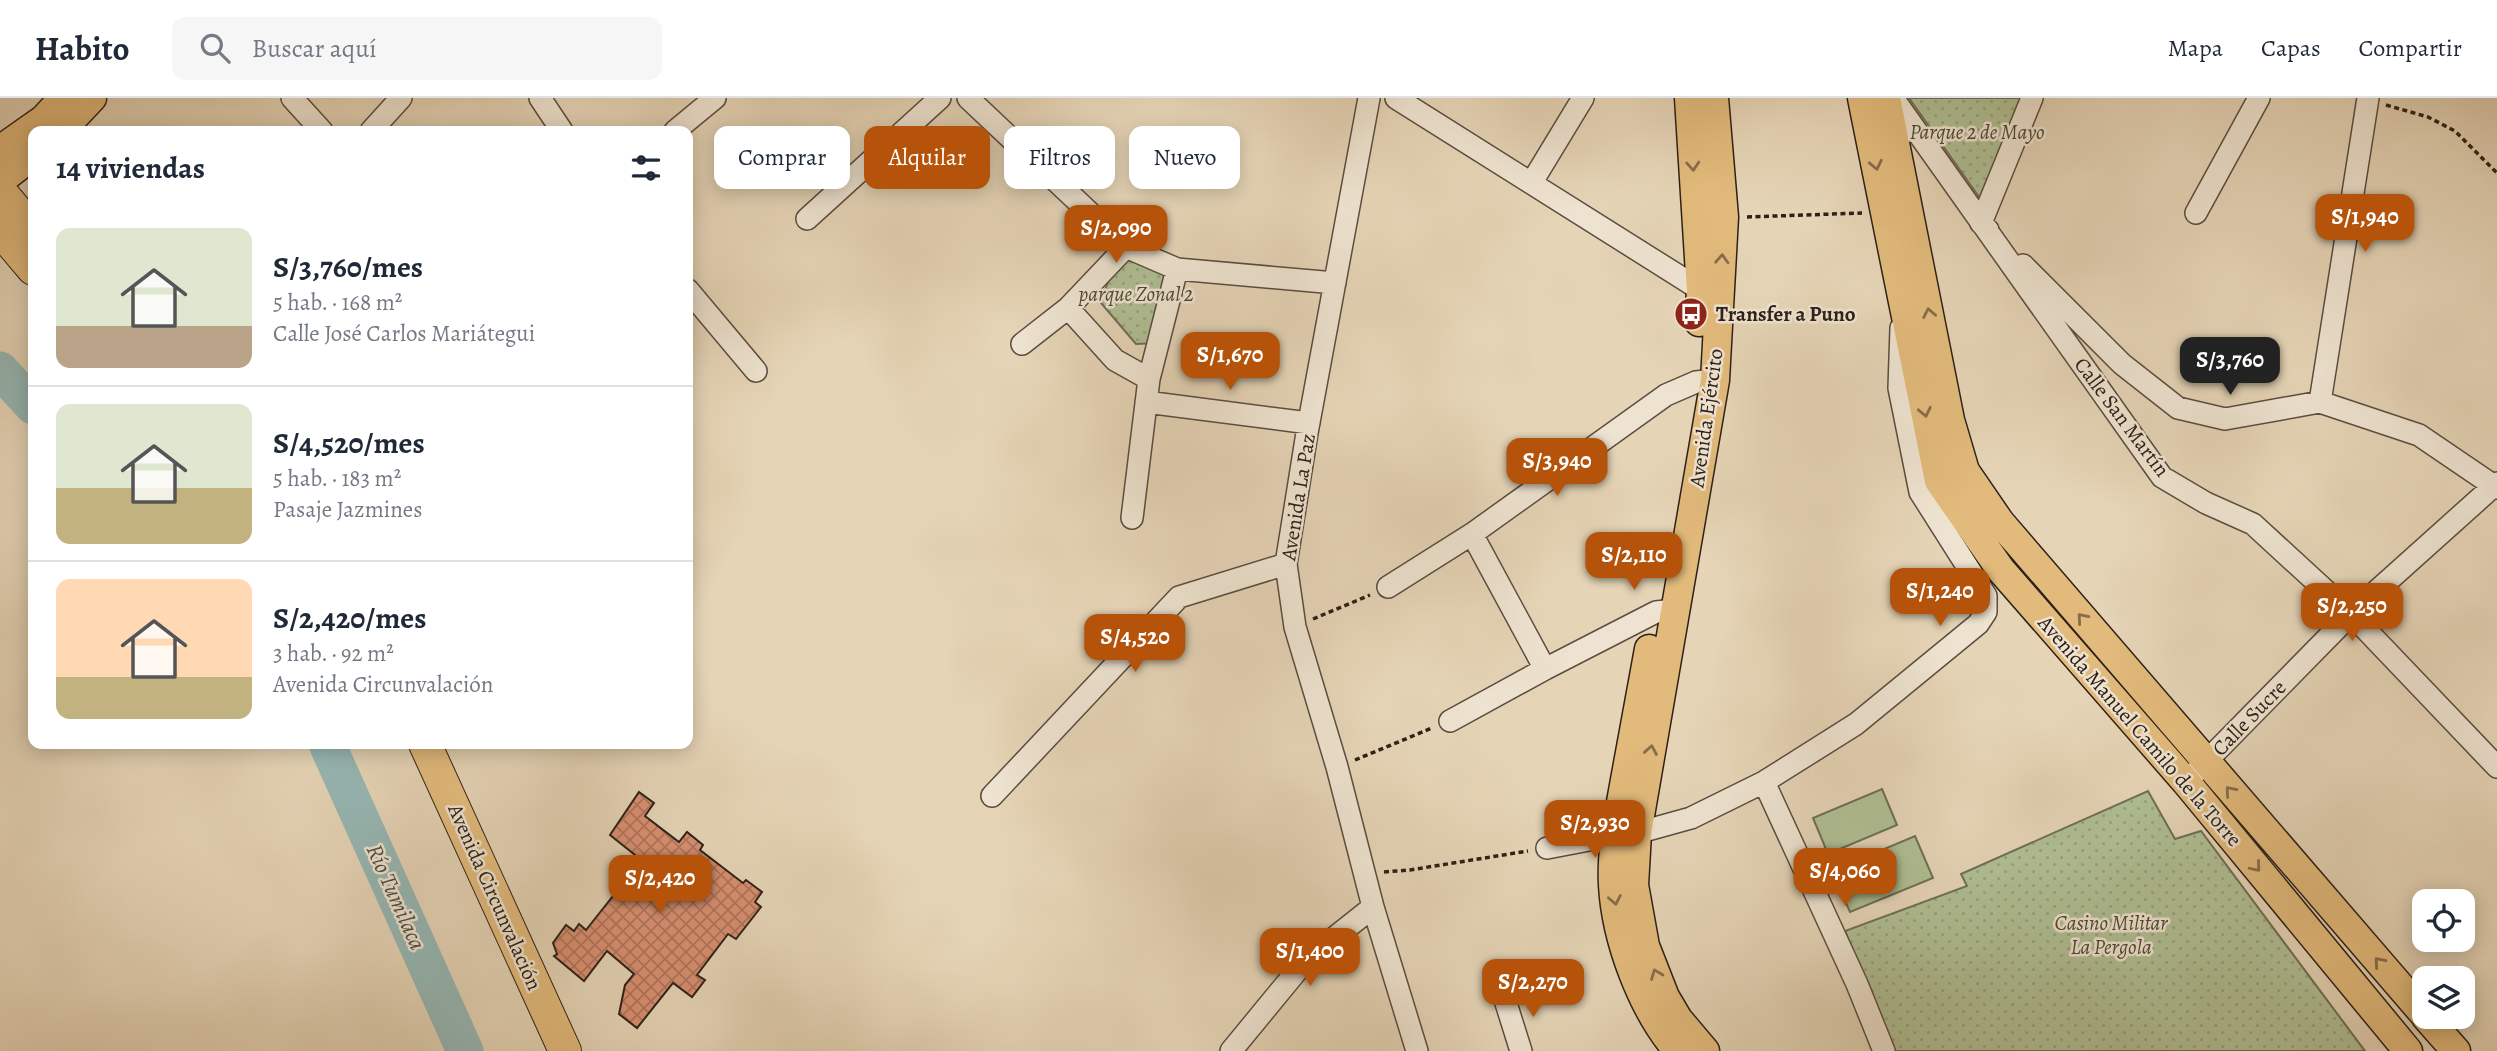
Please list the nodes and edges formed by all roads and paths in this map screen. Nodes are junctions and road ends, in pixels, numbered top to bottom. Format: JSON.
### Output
{"nodes":[{"id":1,"x":63,"y":98,"type":"edge"},
{"id":2,"x":92,"y":98,"type":"edge"},
{"id":3,"x":292,"y":98,"type":"edge"},
{"id":4,"x":401,"y":98,"type":"edge"},
{"id":5,"x":540,"y":98,"type":"edge"},
{"id":6,"x":715,"y":98,"type":"edge"},
{"id":7,"x":940,"y":98,"type":"edge"},
{"id":8,"x":968,"y":98,"type":"edge"},
{"id":9,"x":1368,"y":98,"type":"edge"},
{"id":10,"x":1396,"y":98,"type":"edge"},
{"id":11,"x":1583,"y":98,"type":"edge"},
{"id":12,"x":1689,"y":98,"type":"edge"},
{"id":13,"x":1714,"y":98,"type":"edge"},
{"id":14,"x":1862,"y":98,"type":"edge"},
{"id":15,"x":1886,"y":98,"type":"edge"},
{"id":16,"x":1893,"y":98,"type":"edge"},
{"id":17,"x":2032,"y":98,"type":"edge"},
{"id":18,"x":2259,"y":98,"type":"edge"},
{"id":19,"x":2366,"y":99,"type":"edge"},
{"id":20,"x":1365,"y":121,"type":"junction"},
{"id":21,"x":34,"y":126,"type":"edge"},
{"id":22,"x":66,"y":126,"type":"edge"},
{"id":23,"x":317,"y":126,"type":"edge"},
{"id":24,"x":376,"y":126,"type":"edge"},
{"id":25,"x":559,"y":126,"type":"edge"},
{"id":26,"x":681,"y":126,"type":"edge"},
{"id":27,"x":28,"y":130,"type":"edge"},
{"id":28,"x":0,"y":150,"type":"edge"},
{"id":29,"x":28,"y":159,"type":"edge"},
{"id":30,"x":2497,"y":173,"type":"edge"},
{"id":31,"x":0,"y":181,"type":"edge"},
{"id":32,"x":1532,"y":182,"type":"junction"},
{"id":33,"x":0,"y":191,"type":"edge"},
{"id":34,"x":1887,"y":213,"type":"junction"},
{"id":35,"x":2196,"y":213,"type":"dead end"},
{"id":36,"x":1724,"y":217,"type":"junction"},
{"id":37,"x":807,"y":219,"type":"dead end"},
{"id":38,"x":1981,"y":223,"type":"junction"},
{"id":39,"x":28,"y":224,"type":"edge"},
{"id":40,"x":0,"y":230,"type":"edge"},
{"id":41,"x":1126,"y":247,"type":"junction"},
{"id":42,"x":28,"y":263,"type":"edge"},
{"id":43,"x":1177,"y":269,"type":"junction"},
{"id":44,"x":1335,"y":283,"type":"junction"},
{"id":45,"x":1701,"y":290,"type":"junction"},
{"id":46,"x":693,"y":296,"type":"edge"},
{"id":47,"x":1902,"y":298,"type":"junction"},
{"id":48,"x":1068,"y":308,"type":"junction"},
{"id":49,"x":1022,"y":344,"type":"dead end"},
{"id":50,"x":756,"y":371,"type":"dead end"},
{"id":51,"x":1149,"y":379,"type":"junction"},
{"id":52,"x":1706,"y":381,"type":"junction"},
{"id":53,"x":1146,"y":402,"type":"junction"},
{"id":54,"x":2320,"y":402,"type":"junction"},
{"id":55,"x":1309,"y":423,"type":"junction"},
{"id":56,"x":2496,"y":486,"type":"edge"},
{"id":57,"x":1132,"y":518,"type":"dead end"},
{"id":58,"x":1472,"y":534,"type":"junction"},
{"id":59,"x":1286,"y":564,"type":"junction"},
{"id":60,"x":1388,"y":587,"type":"joint"},
{"id":61,"x":1665,"y":611,"type":"junction"},
{"id":62,"x":2351,"y":614,"type":"junction"},
{"id":63,"x":1295,"y":627,"type":"junction"},
{"id":64,"x":1545,"y":669,"type":"junction"},
{"id":65,"x":1450,"y":721,"type":"joint"},
{"id":66,"x":427,"y":749,"type":"edge"},
{"id":67,"x":1337,"y":767,"type":"junction"},
{"id":68,"x":2497,"y":767,"type":"edge"},
{"id":69,"x":2196,"y":772,"type":"junction"},
{"id":70,"x":1764,"y":782,"type":"junction"},
{"id":71,"x":992,"y":796,"type":"dead end"},
{"id":72,"x":1626,"y":834,"type":"junction"},
{"id":73,"x":1547,"y":848,"type":"joint"},
{"id":74,"x":1364,"y":873,"type":"junction"},
{"id":75,"x":1373,"y":908,"type":"junction"},
{"id":76,"x":1505,"y":1000,"type":"dead end"},
{"id":77,"x":2412,"y":1001,"type":"edge"},
{"id":78,"x":2437,"y":1029,"type":"edge"},
{"id":79,"x":1672,"y":1034,"type":"edge"},
{"id":80,"x":565,"y":1051,"type":"edge"},
{"id":81,"x":1231,"y":1051,"type":"edge"},
{"id":82,"x":1417,"y":1051,"type":"edge"},
{"id":83,"x":1521,"y":1051,"type":"edge"},
{"id":84,"x":1705,"y":1051,"type":"edge"},
{"id":85,"x":1884,"y":1051,"type":"edge"},
{"id":86,"x":2408,"y":1051,"type":"edge"},
{"id":87,"x":2456,"y":1051,"type":"edge"}],
"edges":[{"from":1,"to":21,"type":"main road"},
{"from":2,"to":22,"type":"main road"},
{"from":3,"to":23,"type":"street"},
{"from":4,"to":24,"type":"street"},
{"from":5,"to":25,"type":"street"},
{"from":6,"to":26,"type":"street"},
{"from":7,"to":37,"type":"street"},
{"from":8,"to":41,"type":"street"},
{"from":9,"to":20,"type":"street","name":"Avenida La Paz"},
{"from":10,"to":20,"type":"street"},
{"from":10,"to":32,"type":"street"},
{"from":11,"to":32,"type":"street"},
{"from":12,"to":45,"type":"main road","name":"Avenida Ejército","one_way":true},
{"from":13,"to":36,"type":"main road","name":"Avenida Ejército"},
{"from":14,"to":34,"type":"main road","name":"Avenida Manuel Camilo de la Torre","one_way":true},
{"from":69,"to":15,"type":"main road","name":"Avenida Manuel Camilo de la Torre","one_way":true},
{"from":16,"to":38,"type":"street","name":"Calle San Martín"},
{"from":17,"to":38,"type":"street"},
{"from":18,"to":35,"type":"street"},
{"from":19,"to":30,"type":"path"},
{"from":19,"to":54,"type":"street"},
{"from":20,"to":44,"type":"street","name":"Avenida La Paz"},
{"from":27,"to":28,"type":"main road"},
{"from":29,"to":31,"type":"main road"},
{"from":32,"to":45,"type":"street"},
{"from":33,"to":39,"type":"highway"},
{"from":34,"to":36,"type":"path"},
{"from":34,"to":47,"type":"main road","name":"Avenida Manuel Camilo de la Torre"},
{"from":52,"to":36,"type":"main road","name":"Avenida Ejército","one_way":true},
{"from":38,"to":54,"type":"street"},
{"from":38,"to":62,"type":"street","name":"Calle San Martín"},
{"from":40,"to":42,"type":"highway"},
{"from":41,"to":43,"type":"street"},
{"from":41,"to":48,"type":"street"},
{"from":43,"to":44,"type":"street"},
{"from":43,"to":51,"type":"street"},
{"from":44,"to":55,"type":"street","name":"Avenida La Paz"},
{"from":45,"to":52,"type":"main road","name":"Avenida Ejército"},
{"from":46,"to":50,"type":"street"},
{"from":47,"to":69,"type":"main road","name":"Avenida Manuel Camilo de la Torre","one_way":true},
{"from":47,"to":70,"type":"street"},
{"from":48,"to":49,"type":"street"},
{"from":48,"to":51,"type":"street"},
{"from":51,"to":53,"type":"street"},
{"from":52,"to":58,"type":"street"},
{"from":52,"to":61,"type":"main road","name":"Avenida Ejército"},
{"from":53,"to":55,"type":"street"},
{"from":53,"to":57,"type":"street"},
{"from":54,"to":56,"type":"street"},
{"from":55,"to":59,"type":"street","name":"Avenida La Paz"},
{"from":56,"to":62,"type":"street","name":"Calle Sucre"},
{"from":58,"to":60,"type":"street"},
{"from":58,"to":64,"type":"street"},
{"from":59,"to":63,"type":"street","name":"Avenida La Paz"},
{"from":59,"to":71,"type":"street"},
{"from":60,"to":63,"type":"path"},
{"from":61,"to":64,"type":"street"},
{"from":61,"to":72,"type":"main road","name":"Avenida Ejército"},
{"from":62,"to":68,"type":"street","name":"Calle San Martín"},
{"from":62,"to":69,"type":"street","name":"Calle Sucre"},
{"from":63,"to":67,"type":"street","name":"Avenida La Paz"},
{"from":64,"to":65,"type":"street"},
{"from":65,"to":67,"type":"path"},
{"from":66,"to":80,"type":"highway","name":"Avenida Circunvalación"},
{"from":67,"to":74,"type":"street","name":"Avenida La Paz"},
{"from":77,"to":69,"type":"main road","name":"Avenida Manuel Camilo de la Torre","one_way":true},
{"from":69,"to":86,"type":"main road","name":"Avenida Manuel Camilo de la Torre","one_way":true},
{"from":70,"to":72,"type":"street"},
{"from":70,"to":85,"type":"street"},
{"from":72,"to":73,"type":"street"},
{"from":72,"to":79,"type":"main road","name":"Avenida Ejército"},
{"from":73,"to":74,"type":"path"},
{"from":74,"to":75,"type":"street","name":"Avenida La Paz"},
{"from":75,"to":81,"type":"street"},
{"from":75,"to":82,"type":"street","name":"Avenida La Paz"},
{"from":76,"to":83,"type":"street"},
{"from":78,"to":87,"type":"main road","name":"Avenida Manuel Camilo de la Torre"},
{"from":79,"to":84,"type":"main road","name":"Avenida Ejército"}]}
